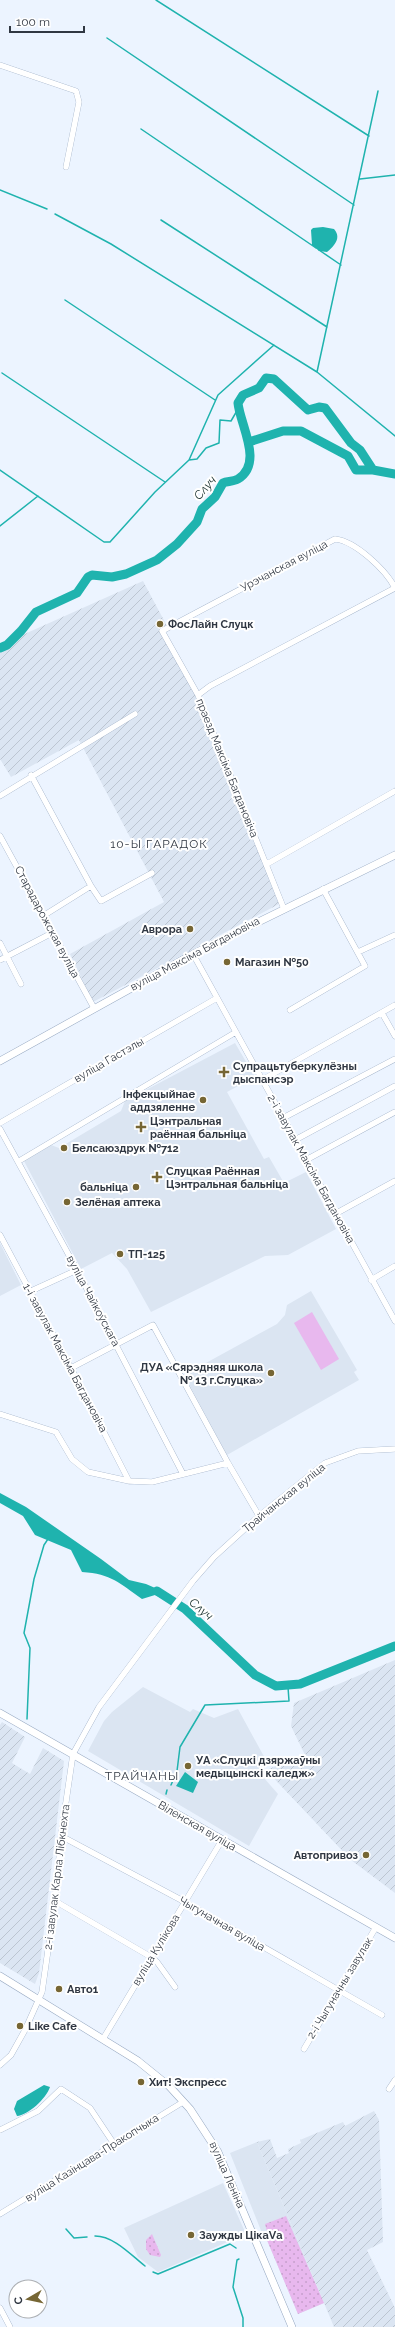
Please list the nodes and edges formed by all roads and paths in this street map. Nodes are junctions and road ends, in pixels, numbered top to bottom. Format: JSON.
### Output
{"nodes":[{"id":1,"x":0,"y":65,"type":"edge"},
{"id":2,"x":66,"y":167,"type":"dead end"},
{"id":3,"x":395,"y":588,"type":"edge"},
{"id":4,"x":162,"y":631,"type":"joint"},
{"id":5,"x":198,"y":695,"type":"junction"},
{"id":6,"x":135,"y":714,"type":"dead end"},
{"id":7,"x":32,"y":775,"type":"junction"},
{"id":8,"x":395,"y":791,"type":"edge"},
{"id":9,"x":0,"y":796,"type":"edge"},
{"id":10,"x":0,"y":836,"type":"edge"},
{"id":11,"x":395,"y":855,"type":"edge"},
{"id":12,"x":267,"y":864,"type":"junction"},
{"id":13,"x":152,"y":873,"type":"dead end"},
{"id":14,"x":91,"y":886,"type":"junction"},
{"id":15,"x":323,"y":890,"type":"junction"},
{"id":16,"x":284,"y":909,"type":"junction"},
{"id":17,"x":43,"y":916,"type":"junction"},
{"id":18,"x":52,"y":933,"type":"junction"},
{"id":19,"x":395,"y":935,"type":"edge"},
{"id":20,"x":0,"y":943,"type":"edge"},
{"id":21,"x":358,"y":952,"type":"junction"},
{"id":22,"x":193,"y":954,"type":"junction"},
{"id":23,"x":7,"y":956,"type":"junction"},
{"id":24,"x":0,"y":960,"type":"edge"},
{"id":25,"x":20,"y":984,"type":"dead end"},
{"id":26,"x":217,"y":998,"type":"junction"},
{"id":27,"x":395,"y":1005,"type":"edge"},
{"id":28,"x":94,"y":1008,"type":"junction"},
{"id":29,"x":290,"y":1010,"type":"dead end"},
{"id":30,"x":382,"y":1013,"type":"junction"},
{"id":31,"x":236,"y":1032,"type":"junction"},
{"id":32,"x":395,"y":1036,"type":"edge"},
{"id":33,"x":395,"y":1059,"type":"edge"},
{"id":34,"x":0,"y":1061,"type":"edge"},
{"id":35,"x":262,"y":1080,"type":"junction"},
{"id":36,"x":395,"y":1086,"type":"edge"},
{"id":37,"x":395,"y":1112,"type":"edge"},
{"id":38,"x":283,"y":1118,"type":"junction"},
{"id":39,"x":0,"y":1122,"type":"edge"},
{"id":40,"x":0,"y":1129,"type":"edge"},
{"id":41,"x":295,"y":1140,"type":"junction"},
{"id":42,"x":306,"y":1160,"type":"junction"},
{"id":43,"x":19,"y":1161,"type":"junction"},
{"id":44,"x":395,"y":1181,"type":"edge"},
{"id":45,"x":335,"y":1214,"type":"junction"},
{"id":46,"x":0,"y":1235,"type":"edge"},
{"id":47,"x":395,"y":1266,"type":"edge"},
{"id":48,"x":77,"y":1270,"type":"junction"},
{"id":49,"x":371,"y":1280,"type":"junction"},
{"id":50,"x":31,"y":1291,"type":"junction"},
{"id":51,"x":395,"y":1321,"type":"edge"},
{"id":52,"x":115,"y":1344,"type":"junction"},
{"id":53,"x":71,"y":1368,"type":"junction"},
{"id":54,"x":1,"y":1413,"type":"edge"},
{"id":55,"x":395,"y":1449,"type":"edge"},
{"id":56,"x":228,"y":1463,"type":"junction"},
{"id":57,"x":183,"y":1474,"type":"junction"},
{"id":58,"x":128,"y":1481,"type":"junction"},
{"id":59,"x":260,"y":1516,"type":"junction"},
{"id":60,"x":0,"y":1713,"type":"edge"},
{"id":61,"x":73,"y":1754,"type":"junction"},
{"id":62,"x":61,"y":1836,"type":"junction"},
{"id":63,"x":222,"y":1840,"type":"junction"},
{"id":64,"x":55,"y":1901,"type":"junction"},
{"id":65,"x":185,"y":1902,"type":"junction"},
{"id":66,"x":376,"y":1927,"type":"junction"},
{"id":67,"x":395,"y":1938,"type":"edge"},
{"id":68,"x":151,"y":1957,"type":"junction"},
{"id":69,"x":0,"y":1976,"type":"edge"},
{"id":70,"x":175,"y":1987,"type":"dead end"},
{"id":71,"x":338,"y":1990,"type":"junction"},
{"id":72,"x":40,"y":2000,"type":"junction"},
{"id":73,"x":382,"y":2015,"type":"dead end"},
{"id":74,"x":103,"y":2039,"type":"junction"},
{"id":75,"x":304,"y":2050,"type":"dead end"},
{"id":76,"x":0,"y":2065,"type":"edge"},
{"id":77,"x":395,"y":2080,"type":"edge"},
{"id":78,"x":389,"y":2089,"type":"dead end"},
{"id":79,"x":183,"y":2102,"type":"junction"},
{"id":80,"x":0,"y":2130,"type":"edge"},
{"id":81,"x":114,"y":2144,"type":"junction"},
{"id":82,"x":0,"y":2214,"type":"edge"},
{"id":83,"x":0,"y":2308,"type":"edge"},
{"id":84,"x":10,"y":2327,"type":"edge"},
{"id":85,"x":292,"y":2327,"type":"edge"}],
"edges":[{"from":1,"to":2,"type":"street"},
{"from":3,"to":4,"type":"street","name":"Урэчанская вуліца"},
{"from":3,"to":5,"type":"street","name":"Урэчанская вуліца"},
{"from":4,"to":5,"type":"street","name":"праезд Максіма Багдановіча"},
{"from":5,"to":12,"type":"street","name":"праезд Максіма Багдановіча"},
{"from":6,"to":7,"type":"street"},
{"from":7,"to":9,"type":"street"},
{"from":7,"to":14,"type":"street"},
{"from":8,"to":12,"type":"street"},
{"from":10,"to":17,"type":"street","name":"Старадарожская вуліца"},
{"from":11,"to":15,"type":"main road","name":"вуліца Максіма Багдановіча"},
{"from":12,"to":16,"type":"street","name":"праезд Максіма Багдановіча"},
{"from":13,"to":14,"type":"street"},
{"from":14,"to":17,"type":"street"},
{"from":15,"to":16,"type":"main road","name":"вуліца Максіма Багдановіча"},
{"from":15,"to":21,"type":"street"},
{"from":16,"to":22,"type":"main road","name":"вуліца Максіма Багдановіча"},
{"from":17,"to":18,"type":"street","name":"Старадарожская вуліца"},
{"from":18,"to":23,"type":"street"},
{"from":18,"to":28,"type":"street","name":"Старадарожская вуліца"},
{"from":19,"to":21,"type":"street"},
{"from":20,"to":23,"type":"street"},
{"from":21,"to":29,"type":"street"},
{"from":22,"to":26,"type":"street","name":"2-і завулак Максіма Багдановіча"},
{"from":22,"to":28,"type":"main road","name":"вуліца Максіма Багдановіча"},
{"from":23,"to":24,"type":"street"},
{"from":23,"to":25,"type":"street"},
{"from":26,"to":31,"type":"street","name":"2-і завулак Максіма Багдановіча"},
{"from":26,"to":39,"type":"street","name":"вуліца Гастэлы"},
{"from":27,"to":30,"type":"street"},
{"from":28,"to":34,"type":"main road","name":"вуліца Максіма Багдановіча"},
{"from":30,"to":32,"type":"street"},
{"from":30,"to":35,"type":"street"},
{"from":31,"to":35,"type":"street","name":"2-і завулак Максіма Багдановіча"},
{"from":31,"to":43,"type":"street"},
{"from":33,"to":38,"type":"street"},
{"from":35,"to":38,"type":"street","name":"2-і завулак Максіма Багдановіча"},
{"from":36,"to":41,"type":"street"},
{"from":37,"to":42,"type":"street"},
{"from":38,"to":41,"type":"street","name":"2-і завулак Максіма Багдановіча"},
{"from":40,"to":43,"type":"street","name":"вуліца Чайкоўскага"},
{"from":41,"to":42,"type":"street","name":"2-і завулак Максіма Багдановіча"},
{"from":42,"to":45,"type":"street","name":"2-і завулак Максіма Багдановіча"},
{"from":43,"to":48,"type":"street","name":"вуліца Чайкоўскага"},
{"from":44,"to":45,"type":"street"},
{"from":45,"to":49,"type":"street","name":"2-і завулак Максіма Багдановіча"},
{"from":46,"to":50,"type":"street","name":"1-і завулак Максіма Багдановіча"},
{"from":47,"to":49,"type":"street"},
{"from":48,"to":50,"type":"street"},
{"from":48,"to":52,"type":"street","name":"вуліца Чайкоўскага"},
{"from":49,"to":51,"type":"street","name":"2-і завулак Максіма Багдановіча"},
{"from":50,"to":53,"type":"street","name":"1-і завулак Максіма Багдановіча"},
{"from":52,"to":53,"type":"street"},
{"from":52,"to":56,"type":"street"},
{"from":52,"to":57,"type":"street","name":"вуліца Чайкоўскага"},
{"from":53,"to":58,"type":"street","name":"1-і завулак Максіма Багдановіча"},
{"from":54,"to":58,"type":"street"},
{"from":55,"to":59,"type":"street","name":"Трайчанская вуліца"},
{"from":56,"to":57,"type":"street"},
{"from":56,"to":59,"type":"street"},
{"from":57,"to":58,"type":"street"},
{"from":59,"to":61,"type":"street","name":"Трайчанская вуліца"},
{"from":60,"to":61,"type":"main road","name":"Віленская вуліца"},
{"from":61,"to":62,"type":"street","name":"2-і завулак Карла Лібкнехта"},
{"from":61,"to":63,"type":"main road","name":"Віленская вуліца"},
{"from":62,"to":64,"type":"street","name":"2-і завулак Карла Лібкнехта"},
{"from":62,"to":65,"type":"street","name":"Чыгуначная вуліца"},
{"from":63,"to":65,"type":"street","name":"вуліца Кулікова"},
{"from":63,"to":66,"type":"main road","name":"Віленская вуліца"},
{"from":64,"to":68,"type":"street"},
{"from":64,"to":72,"type":"street","name":"2-і завулак Карла Лібкнехта"},
{"from":65,"to":68,"type":"street","name":"вуліца Кулікова"},
{"from":65,"to":71,"type":"street","name":"Чыгуначная вуліца"},
{"from":66,"to":67,"type":"main road","name":"Віленская вуліца"},
{"from":66,"to":71,"type":"street","name":"2-і Чыгуначны завулак"},
{"from":68,"to":70,"type":"street"},
{"from":68,"to":74,"type":"street","name":"вуліца Кулікова"},
{"from":69,"to":72,"type":"main road","name":"вуліца Леніна"},
{"from":71,"to":73,"type":"street","name":"Чыгуначная вуліца"},
{"from":71,"to":75,"type":"street","name":"2-і Чыгуначны завулак"},
{"from":72,"to":74,"type":"main road","name":"вуліца Леніна"},
{"from":72,"to":76,"type":"street","name":"2-і завулак Карла Лібкнехта"},
{"from":74,"to":79,"type":"main road","name":"вуліца Леніна"},
{"from":77,"to":78,"type":"street"},
{"from":79,"to":81,"type":"street","name":"вуліца Казінцава-Пракопчыка"},
{"from":79,"to":85,"type":"main road","name":"вуліца Леніна"},
{"from":80,"to":81,"type":"street"},
{"from":81,"to":82,"type":"street","name":"вуліца Казінцава-Пракопчыка"},
{"from":83,"to":84,"type":"street"}]}
